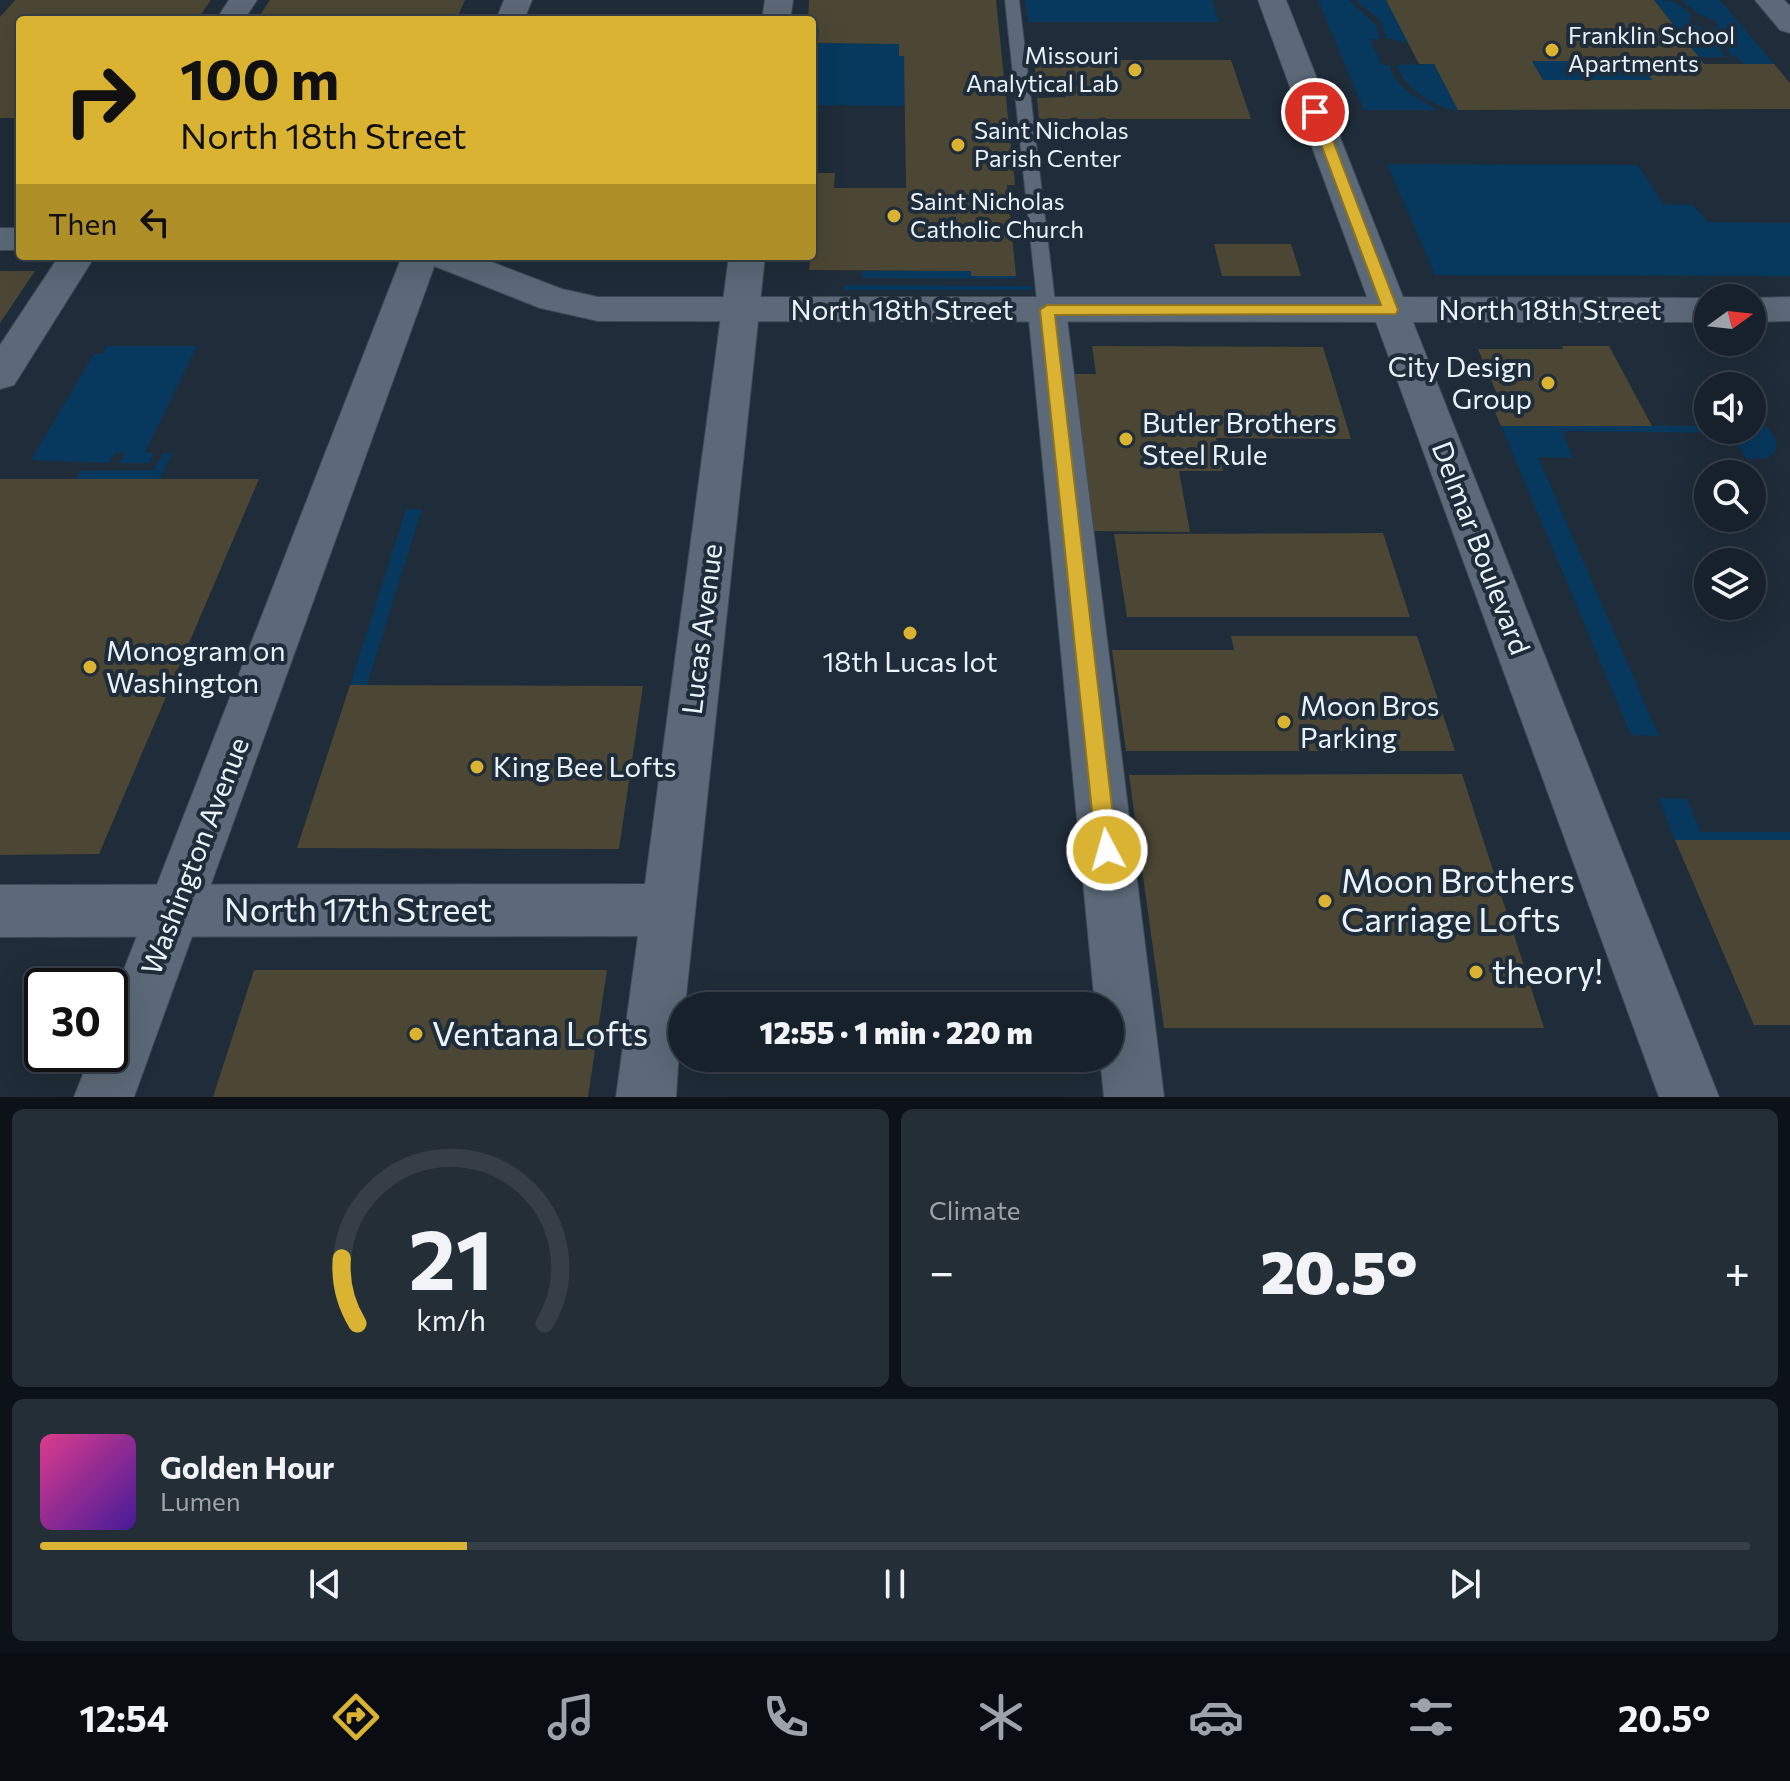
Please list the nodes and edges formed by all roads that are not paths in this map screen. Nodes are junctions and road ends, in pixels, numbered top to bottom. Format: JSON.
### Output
{"nodes":[{"id":1,"x":1012,"y":0,"type":"edge"},
{"id":2,"x":1272,"y":0,"type":"edge"},
{"id":3,"x":1769,"y":0,"type":"edge"},
{"id":4,"x":1790,"y":24,"type":"edge"},
{"id":5,"x":74,"y":260,"type":"edge"},
{"id":6,"x":418,"y":260,"type":"edge"},
{"id":7,"x":453,"y":260,"type":"edge"},
{"id":8,"x":746,"y":260,"type":"edge"},
{"id":9,"x":1790,"y":309,"type":"edge"},
{"id":10,"x":740,"y":310,"type":"junction"},
{"id":11,"x":1047,"y":310,"type":"junction"},
{"id":12,"x":1391,"y":310,"type":"junction"},
{"id":13,"x":1694,"y":310,"type":"edge"},
{"id":14,"x":1766,"y":310,"type":"edge"},
{"id":15,"x":0,"y":375,"type":"edge"},
{"id":16,"x":174,"y":910,"type":"junction"},
{"id":17,"x":668,"y":910,"type":"junction"},
{"id":18,"x":0,"y":911,"type":"edge"},
{"id":19,"x":104,"y":1097,"type":"edge"},
{"id":20,"x":646,"y":1097,"type":"edge"},
{"id":21,"x":1134,"y":1097,"type":"edge"},
{"id":22,"x":1689,"y":1097,"type":"edge"}],
"edges":[{"from":1,"to":11,"type":"lane"},
{"from":2,"to":12,"type":"street","name":"Delmar Boulevard"},
{"from":3,"to":4,"type":"street"},
{"from":5,"to":15,"type":"street"},
{"from":6,"to":16,"type":"street","name":"Washington Avenue"},
{"from":7,"to":10,"type":"street","name":"North 18th Street"},
{"from":8,"to":10,"type":"street","name":"Lucas Avenue"},
{"from":9,"to":14,"type":"street"},
{"from":10,"to":11,"type":"street","name":"North 18th Street"},
{"from":10,"to":17,"type":"street","name":"Lucas Avenue"},
{"from":11,"to":12,"type":"street","name":"North 18th Street"},
{"from":11,"to":21,"type":"street"},
{"from":12,"to":13,"type":"street","name":"North 18th Street"},
{"from":12,"to":22,"type":"street","name":"Delmar Boulevard"},
{"from":16,"to":17,"type":"street","name":"North 17th Street"},
{"from":16,"to":18,"type":"street","name":"North 17th Street"},
{"from":16,"to":19,"type":"street","name":"Washington Avenue"},
{"from":17,"to":20,"type":"street","name":"Lucas Avenue"}]}
